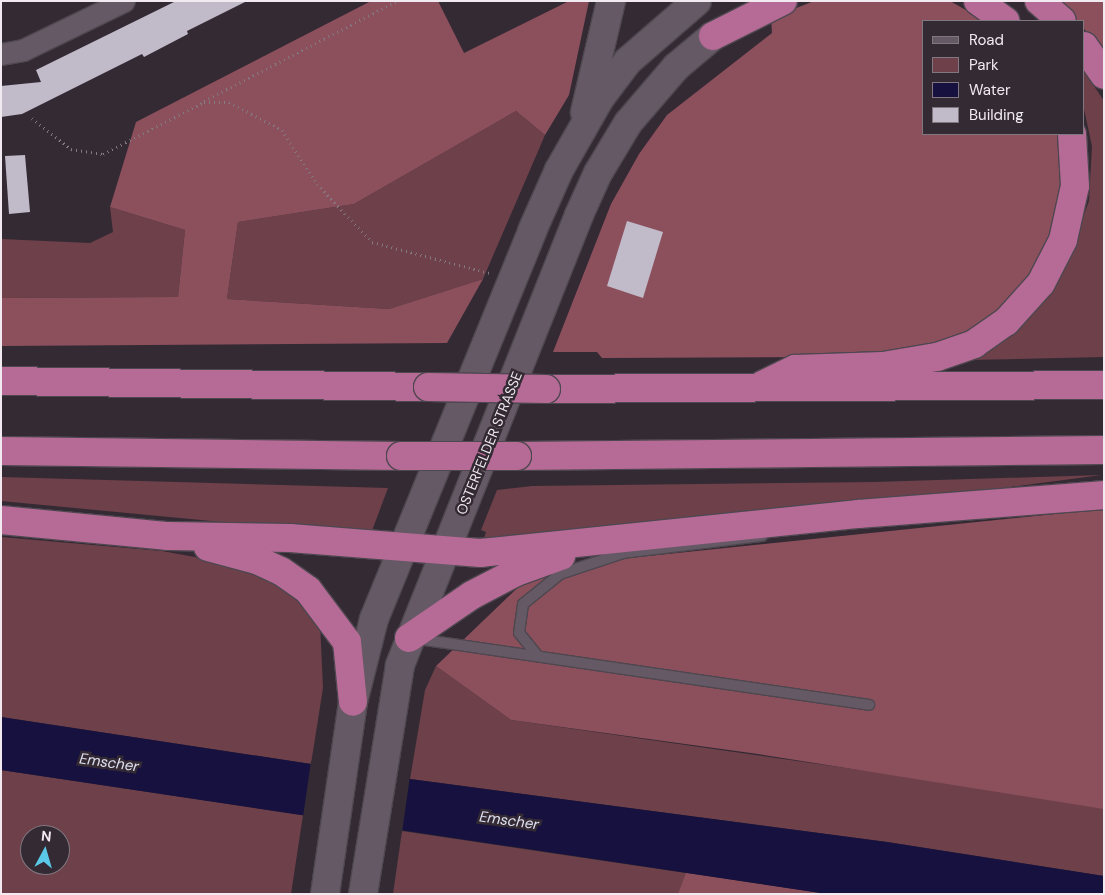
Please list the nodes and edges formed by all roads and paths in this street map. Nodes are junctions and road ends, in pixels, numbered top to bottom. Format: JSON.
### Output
{"nodes":[{"id":1,"x":124,"y":1,"type":"edge"},
{"id":2,"x":397,"y":1,"type":"edge"},
{"id":3,"x":611,"y":1,"type":"edge"},
{"id":4,"x":783,"y":1,"type":"edge"},
{"id":5,"x":978,"y":1,"type":"edge"},
{"id":6,"x":1040,"y":1,"type":"edge"},
{"id":7,"x":689,"y":4,"type":"edge"},
{"id":8,"x":1005,"y":20,"type":"edge"},
{"id":9,"x":1061,"y":20,"type":"edge"},
{"id":10,"x":713,"y":36,"type":"junction"},
{"id":11,"x":1085,"y":48,"type":"edge"},
{"id":12,"x":1,"y":54,"type":"edge"},
{"id":13,"x":1104,"y":76,"type":"edge"},
{"id":14,"x":204,"y":102,"type":"junction"},
{"id":15,"x":32,"y":118,"type":"dead end"},
{"id":16,"x":581,"y":125,"type":"junction"},
{"id":17,"x":1072,"y":135,"type":"edge"},
{"id":18,"x":499,"y":276,"type":"dead end"},
{"id":19,"x":1,"y":381,"type":"edge"},
{"id":20,"x":1104,"y":386,"type":"edge"},
{"id":21,"x":754,"y":389,"type":"junction"},
{"id":22,"x":1104,"y":450,"type":"edge"},
{"id":23,"x":1,"y":451,"type":"edge"},
{"id":24,"x":1104,"y":495,"type":"edge"},
{"id":25,"x":859,"y":514,"type":"junction"},
{"id":26,"x":1,"y":520,"type":"edge"},
{"id":27,"x":168,"y":536,"type":"junction"},
{"id":28,"x":601,"y":542,"type":"junction"},
{"id":29,"x":402,"y":548,"type":"junction"},
{"id":30,"x":445,"y":551,"type":"junction"},
{"id":31,"x":410,"y":638,"type":"junction"},
{"id":32,"x":536,"y":655,"type":"junction"},
{"id":33,"x":869,"y":705,"type":"dead end"},
{"id":34,"x":352,"y":711,"type":"junction"},
{"id":35,"x":325,"y":894,"type":"edge"},
{"id":36,"x":363,"y":894,"type":"edge"}],
"edges":[{"from":1,"to":12,"type":"street"},
{"from":2,"to":14,"type":"path"},
{"from":3,"to":16,"type":"main road"},
{"from":4,"to":10,"type":"highway"},
{"from":5,"to":8,"type":"highway"},
{"from":6,"to":9,"type":"highway"},
{"from":7,"to":10,"type":"main road"},
{"from":7,"to":16,"type":"main road"},
{"from":10,"to":30,"type":"main road","name":"OSTERFELDER STRASSE"},
{"from":11,"to":13,"type":"highway"},
{"from":14,"to":15,"type":"path"},
{"from":14,"to":18,"type":"path"},
{"from":16,"to":29,"type":"main road"},
{"from":17,"to":21,"type":"highway"},
{"from":19,"to":21,"type":"highway","bridge":true},
{"from":20,"to":21,"type":"highway"},
{"from":22,"to":23,"type":"highway","bridge":true},
{"from":24,"to":25,"type":"highway"},
{"from":25,"to":28,"type":"highway"},
{"from":25,"to":32,"type":"lane"},
{"from":26,"to":27,"type":"highway"},
{"from":27,"to":29,"type":"highway"},
{"from":27,"to":34,"type":"highway"},
{"from":28,"to":30,"type":"highway"},
{"from":28,"to":31,"type":"highway"},
{"from":29,"to":30,"type":"highway"},
{"from":29,"to":34,"type":"main road"},
{"from":30,"to":31,"type":"main road","name":"OSTERFELDER STRASSE"},
{"from":31,"to":32,"type":"lane"},
{"from":31,"to":36,"type":"main road","name":"OSTERFELDER STRASSE"},
{"from":32,"to":33,"type":"lane"},
{"from":34,"to":35,"type":"main road"}]}
